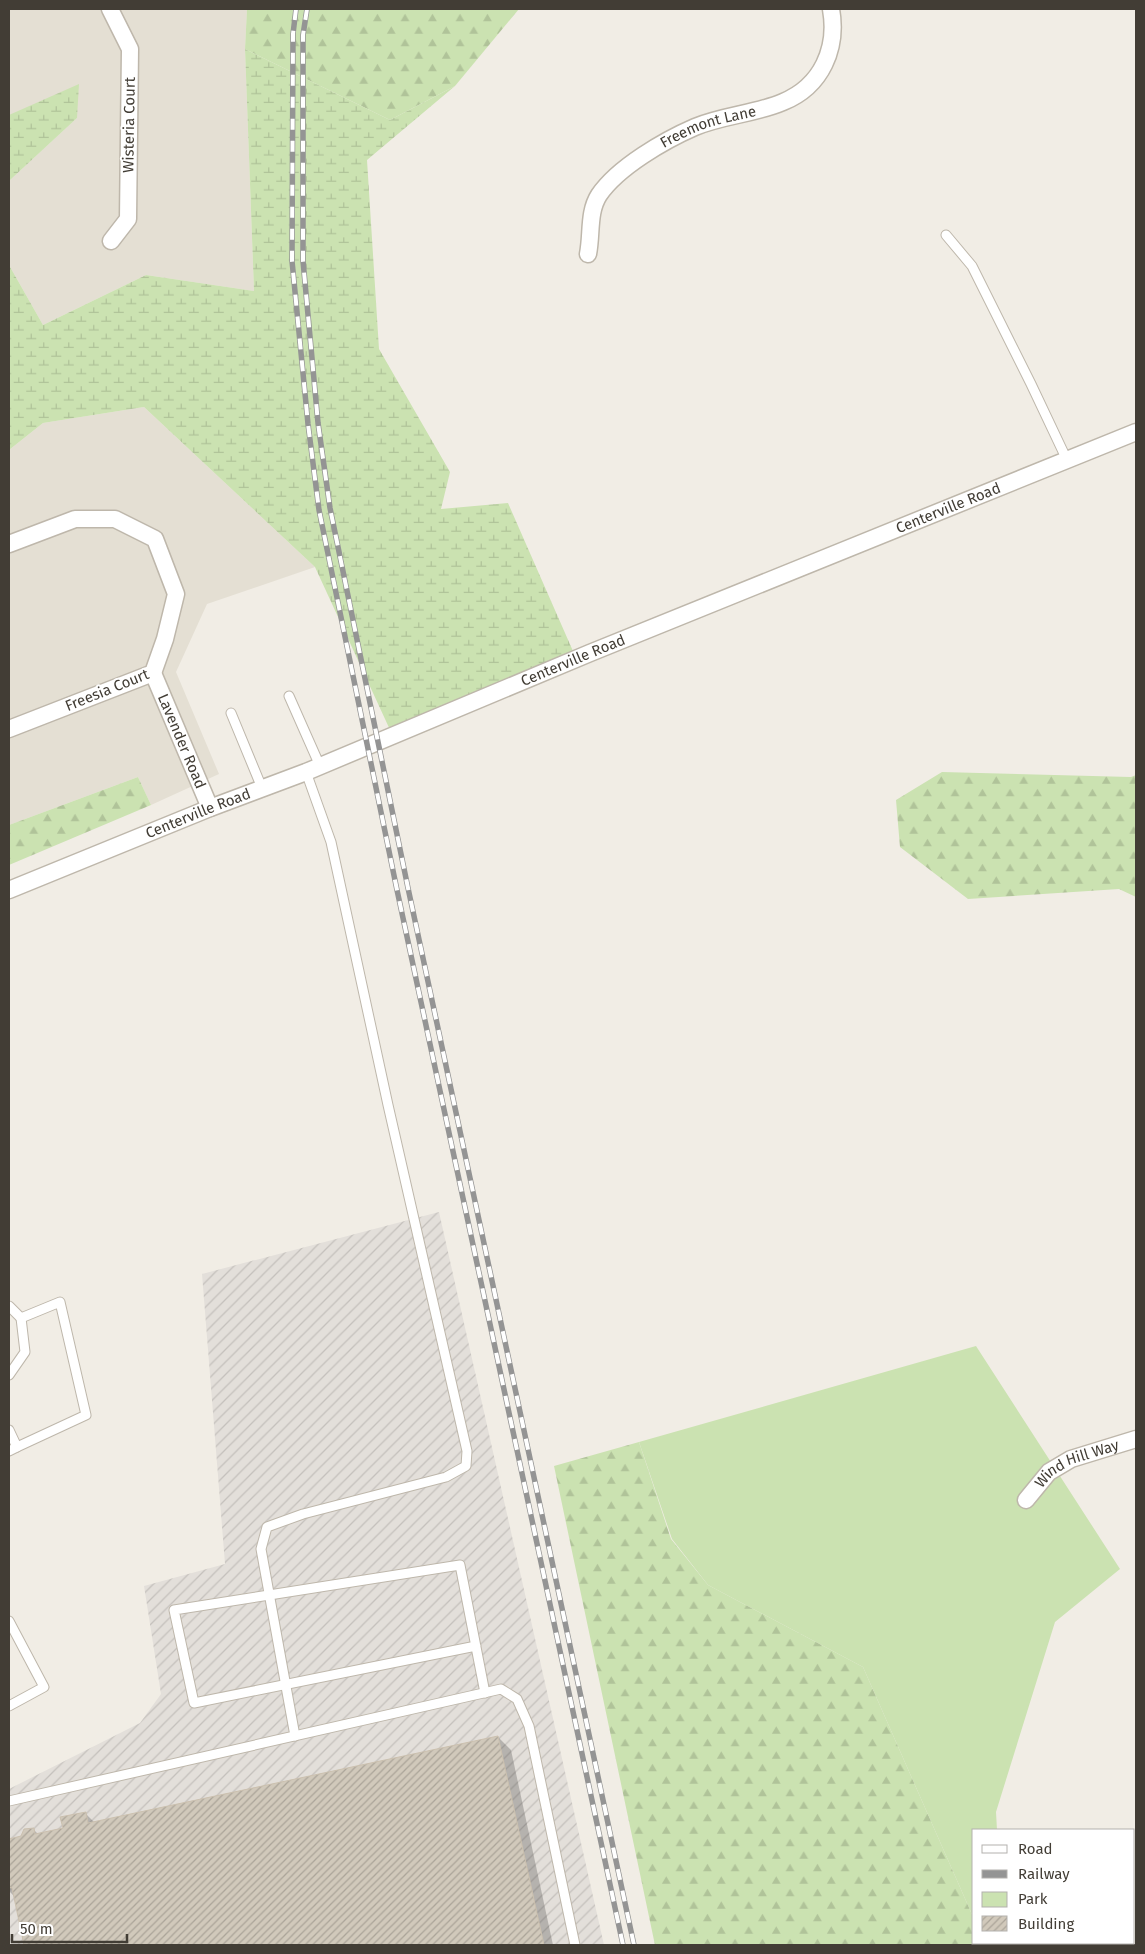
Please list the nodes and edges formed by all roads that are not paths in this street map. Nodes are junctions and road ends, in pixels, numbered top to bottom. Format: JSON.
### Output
{"nodes":[{"id":1,"x":110,"y":9,"type":"edge"},
{"id":2,"x":831,"y":9,"type":"edge"},
{"id":3,"x":946,"y":236,"type":"dead end"},
{"id":4,"x":112,"y":241,"type":"dead end"},
{"id":5,"x":588,"y":254,"type":"dead end"},
{"id":6,"x":1136,"y":432,"type":"edge"},
{"id":7,"x":1067,"y":460,"type":"junction"},
{"id":8,"x":9,"y":544,"type":"edge"},
{"id":9,"x":153,"y":673,"type":"junction"},
{"id":10,"x":289,"y":696,"type":"dead end"},
{"id":11,"x":231,"y":713,"type":"dead end"},
{"id":12,"x":9,"y":729,"type":"edge"},
{"id":13,"x":313,"y":769,"type":"junction"},
{"id":14,"x":262,"y":788,"type":"junction"},
{"id":15,"x":210,"y":808,"type":"junction"},
{"id":16,"x":9,"y":890,"type":"edge"},
{"id":17,"x":9,"y":1306,"type":"edge"},
{"id":18,"x":21,"y":1318,"type":"junction"},
{"id":19,"x":9,"y":1374,"type":"edge"},
{"id":20,"x":9,"y":1430,"type":"edge"},
{"id":21,"x":1136,"y":1439,"type":"edge"},
{"id":22,"x":13,"y":1449,"type":"edge"},
{"id":23,"x":1026,"y":1500,"type":"dead end"},
{"id":24,"x":270,"y":1596,"type":"junction"},
{"id":25,"x":9,"y":1621,"type":"edge"},
{"id":26,"x":476,"y":1646,"type":"junction"},
{"id":27,"x":285,"y":1684,"type":"junction"},
{"id":28,"x":485,"y":1693,"type":"junction"},
{"id":29,"x":9,"y":1706,"type":"edge"},
{"id":30,"x":295,"y":1736,"type":"junction"},
{"id":31,"x":9,"y":1802,"type":"edge"},
{"id":32,"x":575,"y":1945,"type":"edge"}],
"edges":[{"from":1,"to":4,"type":"street","name":"Wisteria Court"},
{"from":2,"to":5,"type":"street","name":"Freemont Lane"},
{"from":3,"to":7,"type":"lane"},
{"from":6,"to":7,"type":"street","name":"Centerville Road"},
{"from":7,"to":13,"type":"street","name":"Centerville Road"},
{"from":8,"to":9,"type":"street","name":"Freesia Court"},
{"from":9,"to":12,"type":"street","name":"Freesia Court"},
{"from":9,"to":15,"type":"street","name":"Lavender Road"},
{"from":10,"to":13,"type":"lane"},
{"from":11,"to":14,"type":"lane"},
{"from":13,"to":14,"type":"street","name":"Centerville Road"},
{"from":13,"to":24,"type":"lane"},
{"from":14,"to":15,"type":"street","name":"Centerville Road"},
{"from":15,"to":16,"type":"street","name":"Centerville Road"},
{"from":17,"to":18,"type":"lane"},
{"from":18,"to":19,"type":"lane"},
{"from":18,"to":22,"type":"lane"},
{"from":20,"to":22,"type":"lane"},
{"from":21,"to":23,"type":"street","name":"Wind Hill Way"},
{"from":24,"to":26,"type":"lane"},
{"from":24,"to":27,"type":"lane"},
{"from":24,"to":27,"type":"lane"},
{"from":25,"to":29,"type":"lane"},
{"from":26,"to":27,"type":"lane"},
{"from":26,"to":28,"type":"lane"},
{"from":27,"to":30,"type":"lane"},
{"from":28,"to":30,"type":"lane"},
{"from":28,"to":32,"type":"lane"},
{"from":30,"to":31,"type":"lane"}]}
